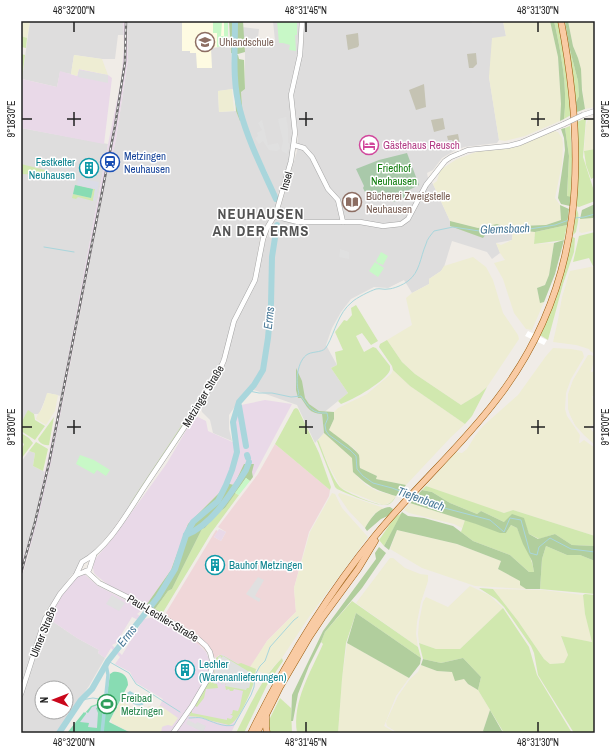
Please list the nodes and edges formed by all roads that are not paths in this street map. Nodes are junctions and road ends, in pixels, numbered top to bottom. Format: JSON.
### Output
{"nodes":[{"id":1,"x":302,"y":21,"type":"edge"},
{"id":2,"x":561,"y":21,"type":"edge"},
{"id":3,"x":595,"y":111,"type":"edge"},
{"id":4,"x":294,"y":145,"type":"junction"},
{"id":5,"x":274,"y":216,"type":"junction"},
{"id":6,"x":343,"y":222,"type":"junction"},
{"id":7,"x":387,"y":523,"type":"junction"},
{"id":8,"x":95,"y":554,"type":"junction"},
{"id":9,"x":87,"y":560,"type":"junction"},
{"id":10,"x":80,"y":566,"type":"junction"},
{"id":11,"x":91,"y":566,"type":"junction"},
{"id":12,"x":85,"y":571,"type":"junction"},
{"id":13,"x":76,"y":575,"type":"junction"},
{"id":14,"x":94,"y":578,"type":"junction"},
{"id":15,"x":21,"y":694,"type":"edge"},
{"id":16,"x":267,"y":712,"type":"junction"},
{"id":17,"x":173,"y":733,"type":"edge"},
{"id":18,"x":251,"y":733,"type":"edge"},
{"id":19,"x":257,"y":733,"type":"edge"},
{"id":20,"x":267,"y":733,"type":"edge"}],
"edges":[{"from":1,"to":4,"type":"street","name":"Insel"},
{"from":2,"to":7,"type":"main road"},
{"from":3,"to":6,"type":"street","bridge":true},
{"from":4,"to":5,"type":"street","name":"Insel"},
{"from":4,"to":6,"type":"street"},
{"from":5,"to":6,"type":"street"},
{"from":5,"to":8,"type":"street","name":"Metzinger Straße"},
{"from":7,"to":16,"type":"main road"},
{"from":7,"to":18,"type":"main road"},
{"from":8,"to":9,"type":"street","name":"Metzinger Straße"},
{"from":8,"to":11,"type":"street","name":"Metzinger Straße"},
{"from":9,"to":10,"type":"street","name":"Ulmer Straße"},
{"from":9,"to":11,"type":"street"},
{"from":10,"to":12,"type":"street"},
{"from":10,"to":13,"type":"street","name":"Ulmer Straße"},
{"from":11,"to":12,"type":"street","name":"Ulmer Straße"},
{"from":11,"to":14,"type":"street"},
{"from":12,"to":13,"type":"street","name":"Ulmer Straße"},
{"from":12,"to":14,"type":"street","name":"Paul-Lechler-Straße"},
{"from":13,"to":15,"type":"street","name":"Ulmer Straße"},
{"from":14,"to":17,"type":"street","name":"Paul-Lechler-Straße"},
{"from":16,"to":19,"type":"main road"},
{"from":16,"to":20,"type":"main road"}]}
